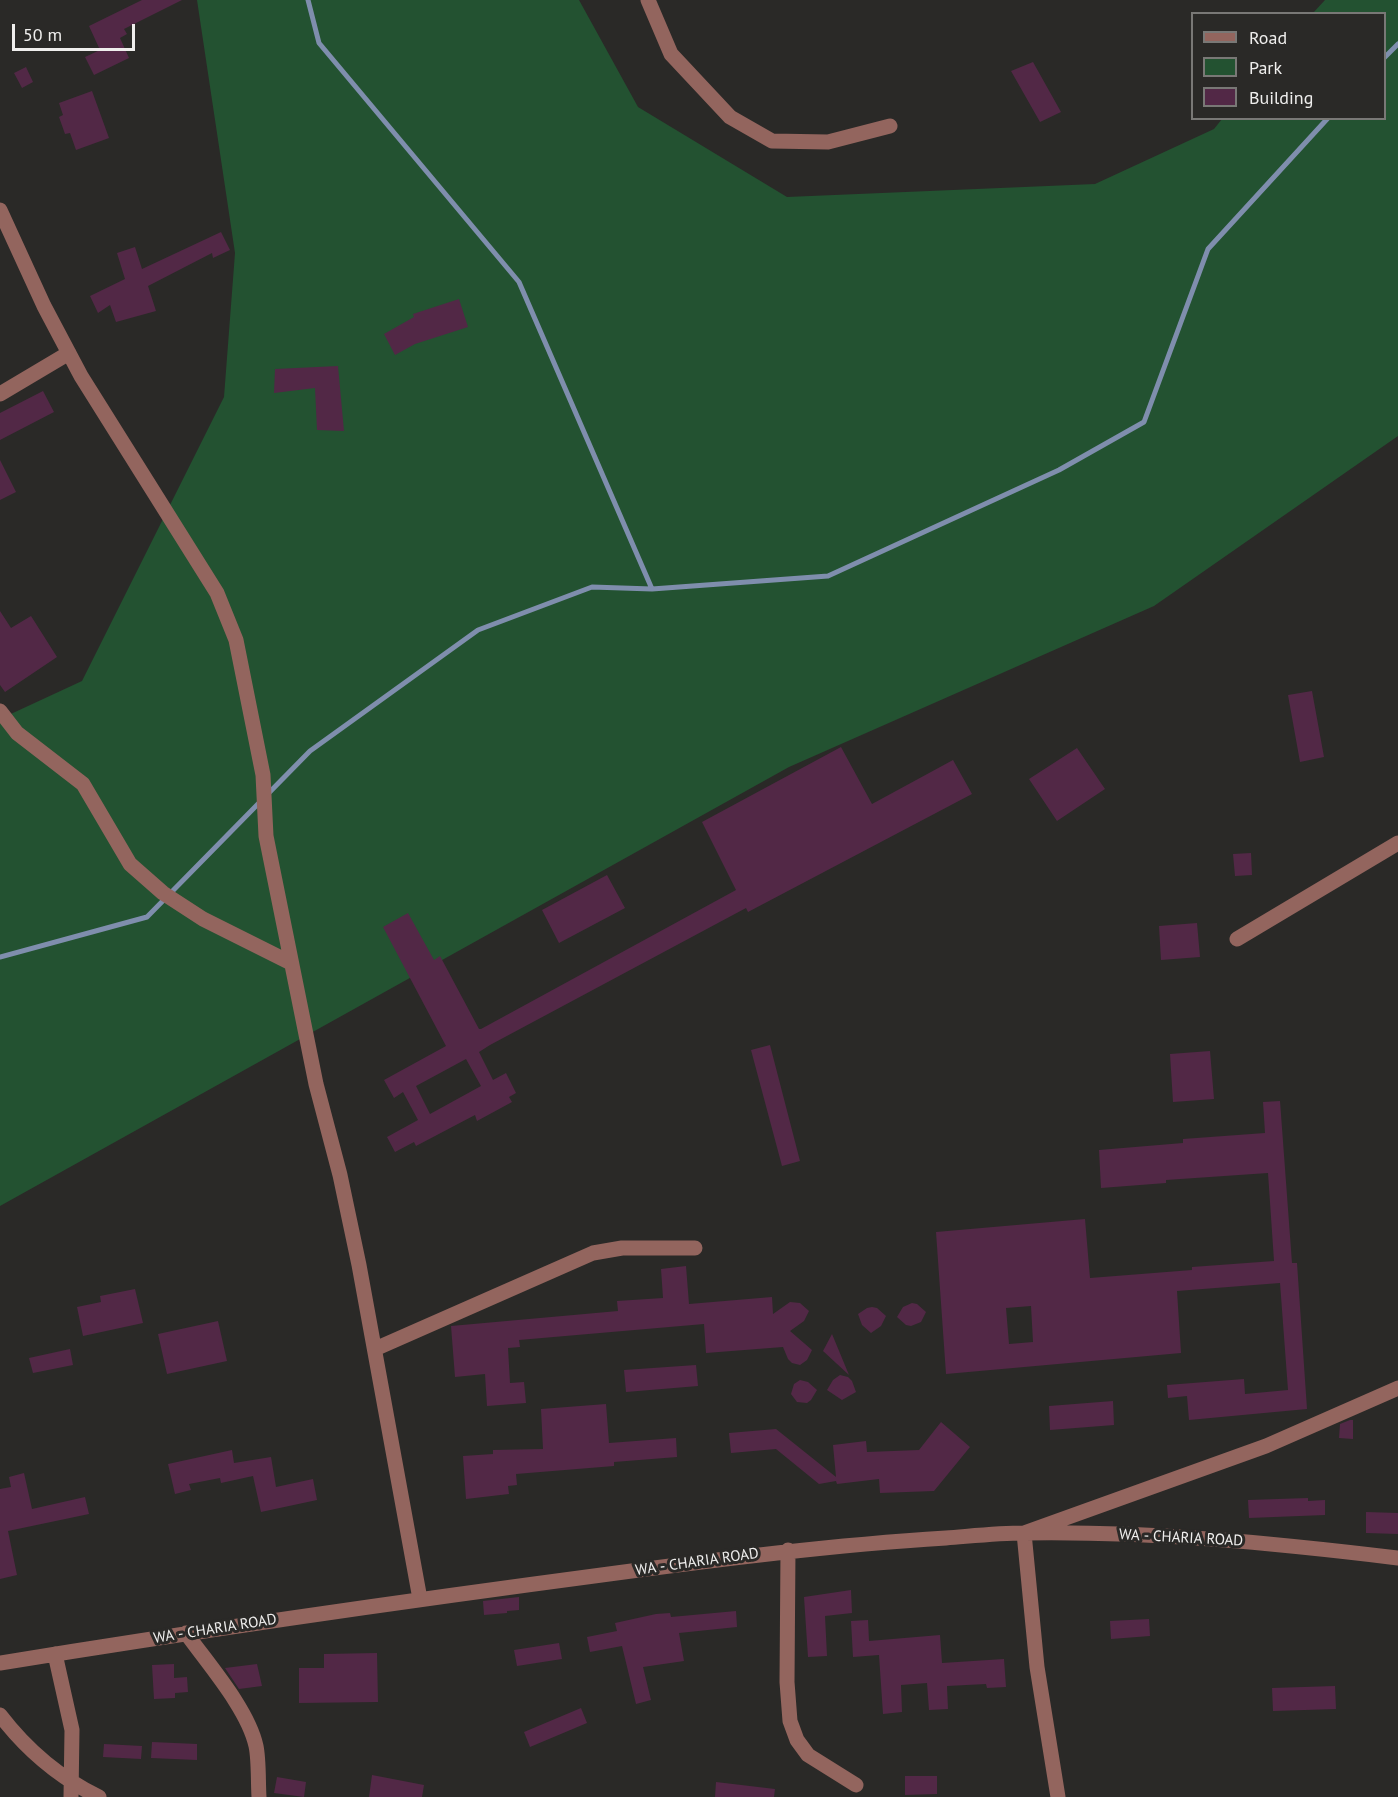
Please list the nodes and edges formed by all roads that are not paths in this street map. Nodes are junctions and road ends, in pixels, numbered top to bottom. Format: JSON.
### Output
{"nodes":[{"id":1,"x":648,"y":0,"type":"edge"},
{"id":2,"x":890,"y":126,"type":"dead end"},
{"id":3,"x":0,"y":210,"type":"edge"},
{"id":4,"x":69,"y":353,"type":"junction"},
{"id":5,"x":0,"y":394,"type":"edge"},
{"id":6,"x":0,"y":711,"type":"edge"},
{"id":7,"x":1398,"y":843,"type":"edge"},
{"id":8,"x":1237,"y":939,"type":"dead end"},
{"id":9,"x":291,"y":963,"type":"junction"},
{"id":10,"x":695,"y":1248,"type":"dead end"},
{"id":11,"x":375,"y":1349,"type":"junction"},
{"id":12,"x":1398,"y":1388,"type":"edge"},
{"id":13,"x":1024,"y":1533,"type":"junction"},
{"id":14,"x":788,"y":1550,"type":"junction"},
{"id":15,"x":1398,"y":1558,"type":"edge"},
{"id":16,"x":420,"y":1599,"type":"junction"},
{"id":17,"x":186,"y":1632,"type":"junction"},
{"id":18,"x":55,"y":1654,"type":"junction"},
{"id":19,"x":0,"y":1663,"type":"edge"},
{"id":20,"x":0,"y":1715,"type":"edge"},
{"id":21,"x":71,"y":1781,"type":"junction"},
{"id":22,"x":856,"y":1785,"type":"dead end"},
{"id":23,"x":71,"y":1797,"type":"edge"},
{"id":24,"x":99,"y":1797,"type":"edge"},
{"id":25,"x":259,"y":1797,"type":"edge"},
{"id":26,"x":1058,"y":1797,"type":"edge"}],
"edges":[{"from":1,"to":2,"type":"street"},
{"from":3,"to":4,"type":"street"},
{"from":4,"to":5,"type":"street"},
{"from":4,"to":9,"type":"street"},
{"from":6,"to":9,"type":"street"},
{"from":7,"to":8,"type":"street"},
{"from":9,"to":11,"type":"street"},
{"from":10,"to":11,"type":"street"},
{"from":11,"to":16,"type":"street"},
{"from":12,"to":13,"type":"street"},
{"from":13,"to":14,"type":"street","name":"WA - CHARIA ROAD"},
{"from":13,"to":15,"type":"street","name":"WA - CHARIA ROAD"},
{"from":13,"to":26,"type":"street"},
{"from":14,"to":16,"type":"street","name":"WA - CHARIA ROAD"},
{"from":14,"to":22,"type":"street"},
{"from":16,"to":17,"type":"street","name":"WA - CHARIA ROAD"},
{"from":17,"to":18,"type":"street","name":"WA - CHARIA ROAD"},
{"from":17,"to":25,"type":"street"},
{"from":18,"to":19,"type":"street","name":"WA - CHARIA ROAD"},
{"from":18,"to":21,"type":"street"},
{"from":20,"to":21,"type":"street"},
{"from":21,"to":23,"type":"street"},
{"from":21,"to":24,"type":"street"}]}
